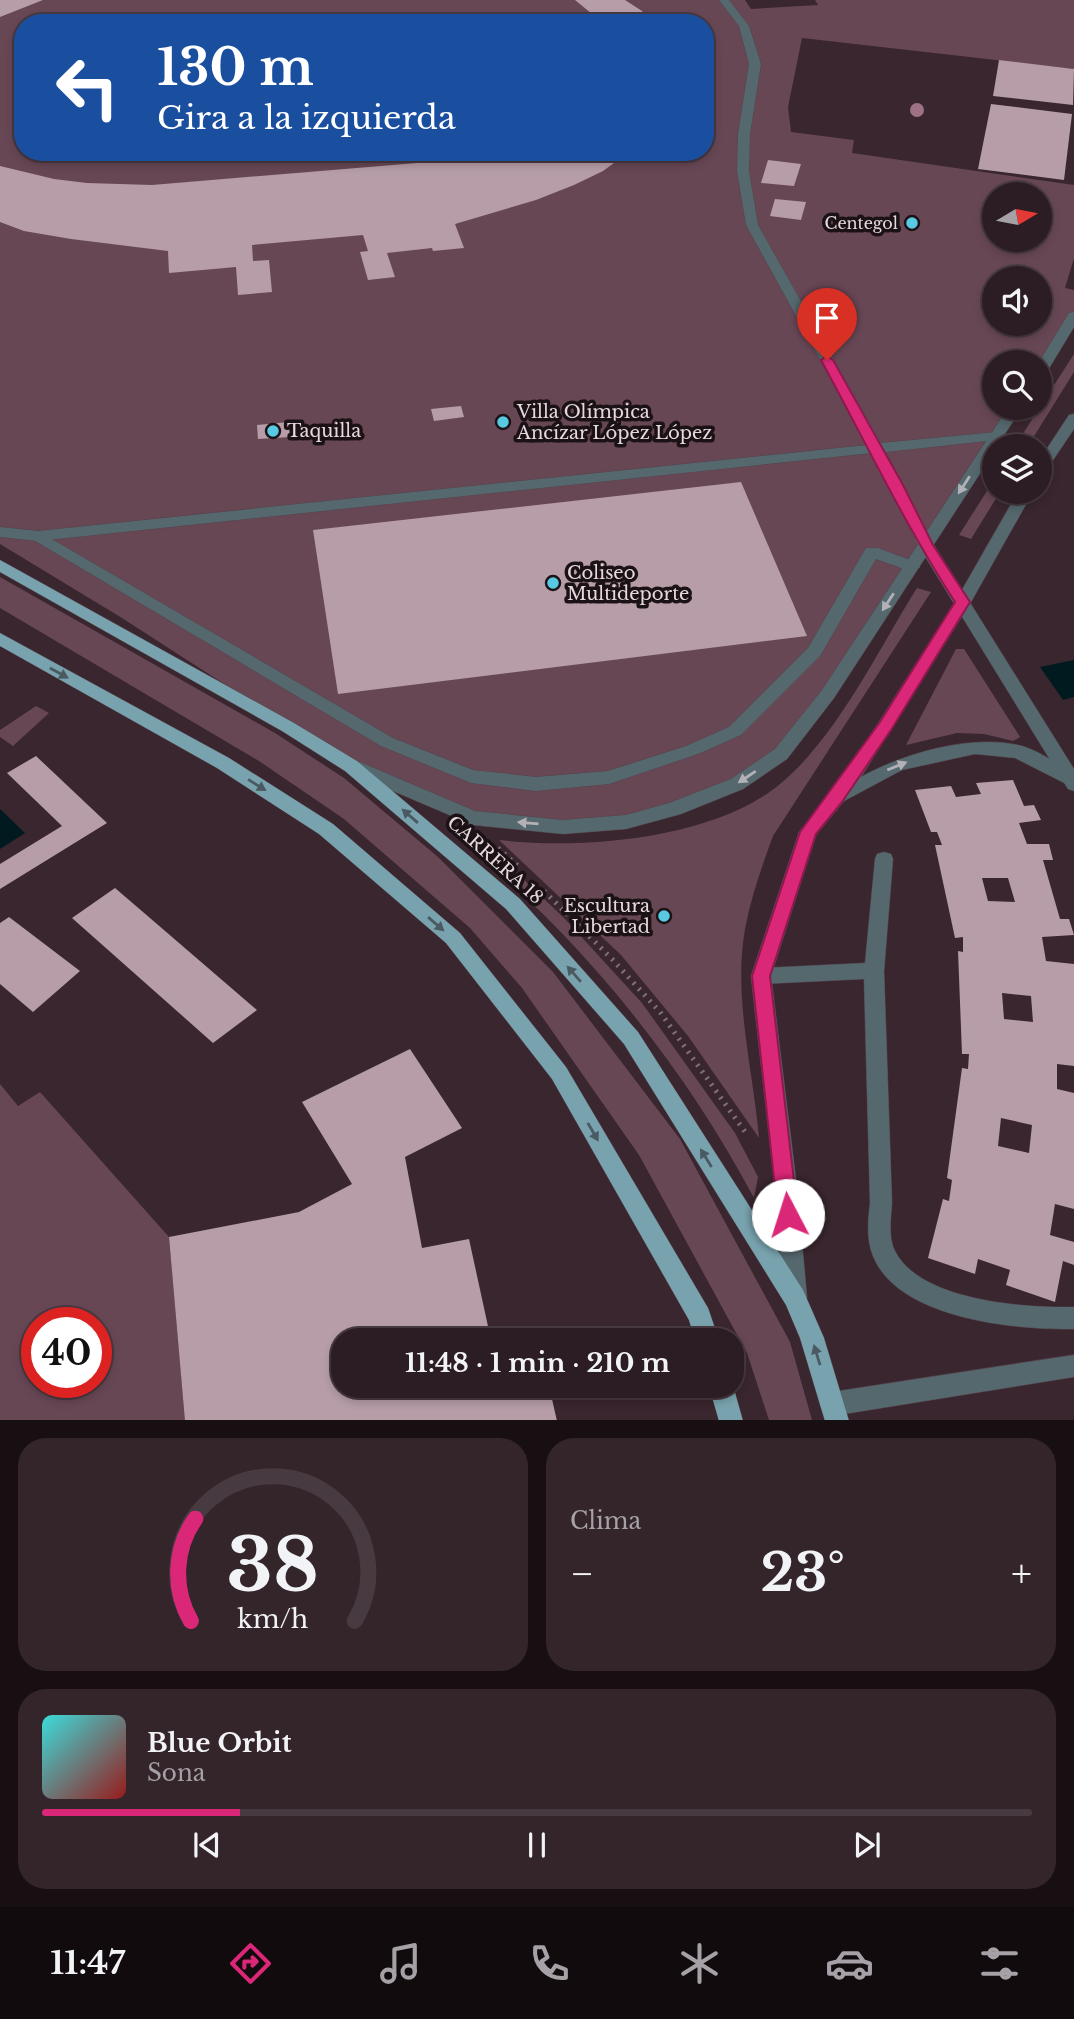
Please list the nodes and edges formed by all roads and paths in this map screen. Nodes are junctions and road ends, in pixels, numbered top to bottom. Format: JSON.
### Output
{"nodes":[{"id":1,"x":724,"y":0,"type":"edge"},
{"id":2,"x":1074,"y":316,"type":"edge"},
{"id":3,"x":1052,"y":352,"type":"edge"},
{"id":4,"x":1074,"y":418,"type":"edge"},
{"id":5,"x":982,"y":438,"type":"edge"},
{"id":6,"x":877,"y":449,"type":"junction"},
{"id":7,"x":1052,"y":451,"type":"edge"},
{"id":8,"x":982,"y":458,"type":"edge"},
{"id":9,"x":1018,"y":504,"type":"edge"},
{"id":10,"x":0,"y":532,"type":"edge"},
{"id":11,"x":38,"y":536,"type":"junction"},
{"id":12,"x":926,"y":545,"type":"junction"},
{"id":13,"x":0,"y":565,"type":"edge"},
{"id":14,"x":912,"y":567,"type":"junction"},
{"id":15,"x":963,"y":602,"type":"junction"},
{"id":16,"x":0,"y":639,"type":"edge"},
{"id":17,"x":351,"y":766,"type":"junction"},
{"id":18,"x":1073,"y":783,"type":"edge"},
{"id":19,"x":836,"y":798,"type":"junction"},
{"id":20,"x":884,"y":859,"type":"dead end"},
{"id":21,"x":874,"y":971,"type":"junction"},
{"id":22,"x":761,"y":976,"type":"junction"},
{"id":23,"x":794,"y":1298,"type":"junction"},
{"id":24,"x":1074,"y":1318,"type":"edge"},
{"id":25,"x":704,"y":1328,"type":"edge"},
{"id":26,"x":1074,"y":1366,"type":"edge"},
{"id":27,"x":725,"y":1398,"type":"edge"},
{"id":28,"x":834,"y":1412,"type":"edge"},
{"id":29,"x":731,"y":1420,"type":"edge"}],
"edges":[{"from":1,"to":6,"type":"street"},
{"from":2,"to":3,"type":"street"},
{"from":4,"to":7,"type":"street"},
{"from":5,"to":6,"type":"street"},
{"from":6,"to":11,"type":"street"},
{"from":6,"to":12,"type":"street"},
{"from":8,"to":12,"type":"street","one_way":true},
{"from":9,"to":15,"type":"street"},
{"from":10,"to":11,"type":"street"},
{"from":11,"to":14,"type":"street"},
{"from":12,"to":14,"type":"street"},
{"from":12,"to":15,"type":"street"},
{"from":13,"to":17,"type":"main road","name":"CARRERA 18"},
{"from":14,"to":17,"type":"street","one_way":true},
{"from":15,"to":18,"type":"street"},
{"from":15,"to":19,"type":"street"},
{"from":16,"to":25,"type":"main road","one_way":true},
{"from":23,"to":17,"type":"main road","name":"CARRERA 18","one_way":true},
{"from":19,"to":18,"type":"street","one_way":true},
{"from":19,"to":22,"type":"street"},
{"from":20,"to":21,"type":"street"},
{"from":21,"to":22,"type":"street"},
{"from":21,"to":24,"type":"street"},
{"from":22,"to":23,"type":"street"},
{"from":28,"to":23,"type":"main road","name":"CARRERA 18","one_way":true},
{"from":26,"to":28,"type":"street"},
{"from":27,"to":29,"type":"main road"}]}
